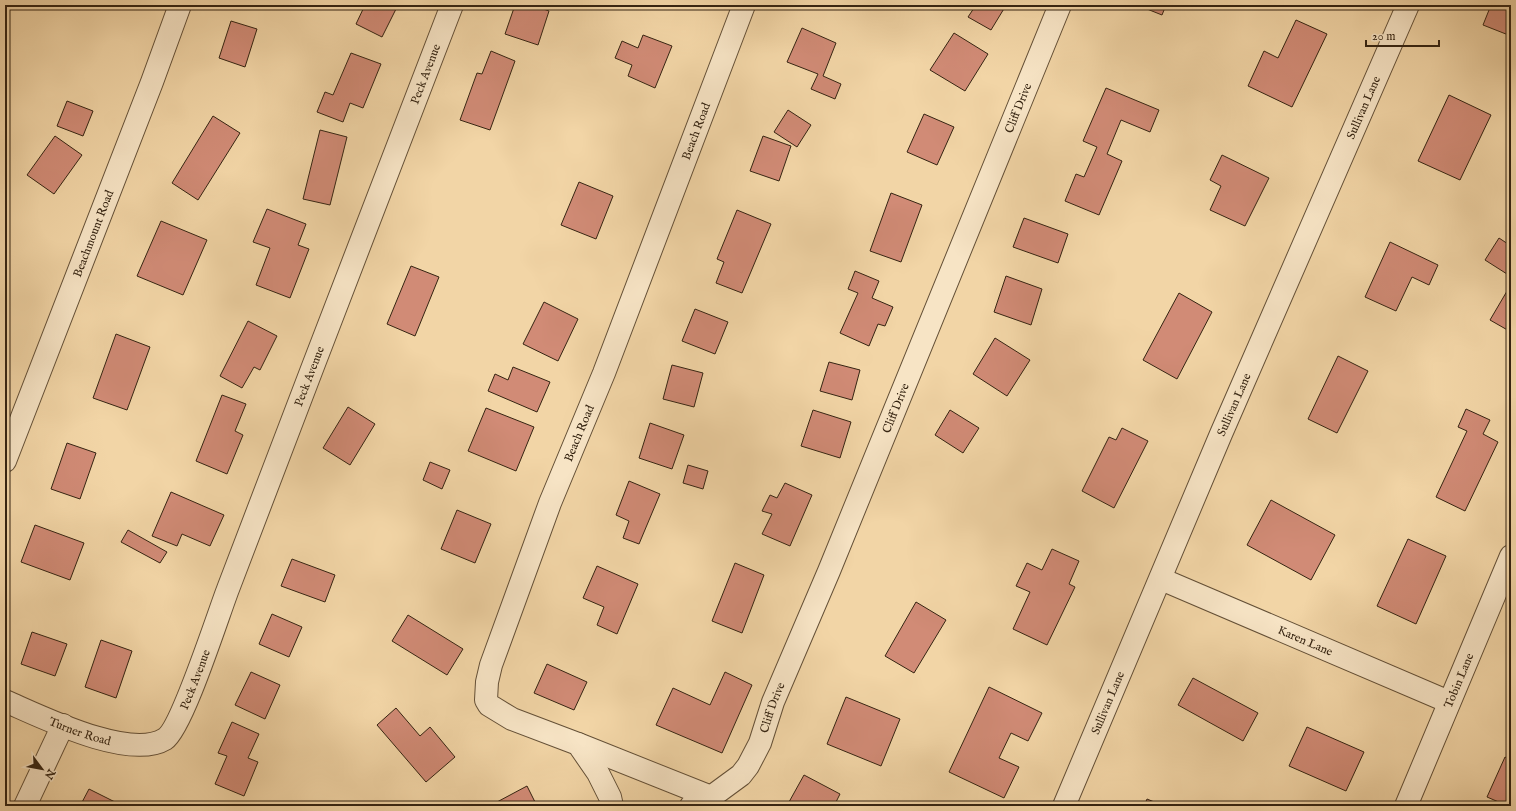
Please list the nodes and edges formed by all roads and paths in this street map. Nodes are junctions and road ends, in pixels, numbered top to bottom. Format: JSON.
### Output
{"nodes":[{"id":1,"x":180,"y":5,"type":"edge"},
{"id":2,"x":452,"y":5,"type":"edge"},
{"id":3,"x":744,"y":5,"type":"edge"},
{"id":4,"x":1060,"y":5,"type":"edge"},
{"id":5,"x":1408,"y":5,"type":"edge"},
{"id":6,"x":5,"y":461,"type":"edge"},
{"id":7,"x":1511,"y":556,"type":"edge"},
{"id":8,"x":1160,"y":579,"type":"junction"},
{"id":9,"x":5,"y":701,"type":"edge"},
{"id":10,"x":1449,"y":702,"type":"junction"},
{"id":11,"x":63,"y":725,"type":"junction"},
{"id":12,"x":159,"y":741,"type":"joint"},
{"id":13,"x":578,"y":744,"type":"junction"},
{"id":14,"x":711,"y":797,"type":"junction"},
{"id":15,"x":25,"y":806,"type":"edge"},
{"id":16,"x":612,"y":806,"type":"edge"},
{"id":17,"x":692,"y":806,"type":"edge"},
{"id":18,"x":1064,"y":806,"type":"edge"},
{"id":19,"x":1406,"y":806,"type":"edge"}],
"edges":[{"from":1,"to":6,"type":"street","name":"Beachmount Road"},
{"from":2,"to":12,"type":"street","name":"Peck Avenue"},
{"from":3,"to":13,"type":"street","name":"Beach Road"},
{"from":4,"to":14,"type":"street","name":"Cliff Drive"},
{"from":5,"to":8,"type":"street","name":"Sullivan Lane"},
{"from":7,"to":10,"type":"street","name":"Tobin Lane"},
{"from":8,"to":10,"type":"street","name":"Karen Lane"},
{"from":8,"to":18,"type":"street","name":"Sullivan Lane"},
{"from":9,"to":11,"type":"street","name":"Turner Road"},
{"from":10,"to":19,"type":"street","name":"Tobin Lane"},
{"from":11,"to":12,"type":"street","name":"Turner Road"},
{"from":11,"to":15,"type":"street"},
{"from":13,"to":14,"type":"street"},
{"from":13,"to":16,"type":"street"},
{"from":14,"to":17,"type":"street","name":"Cliff Drive"}]}
